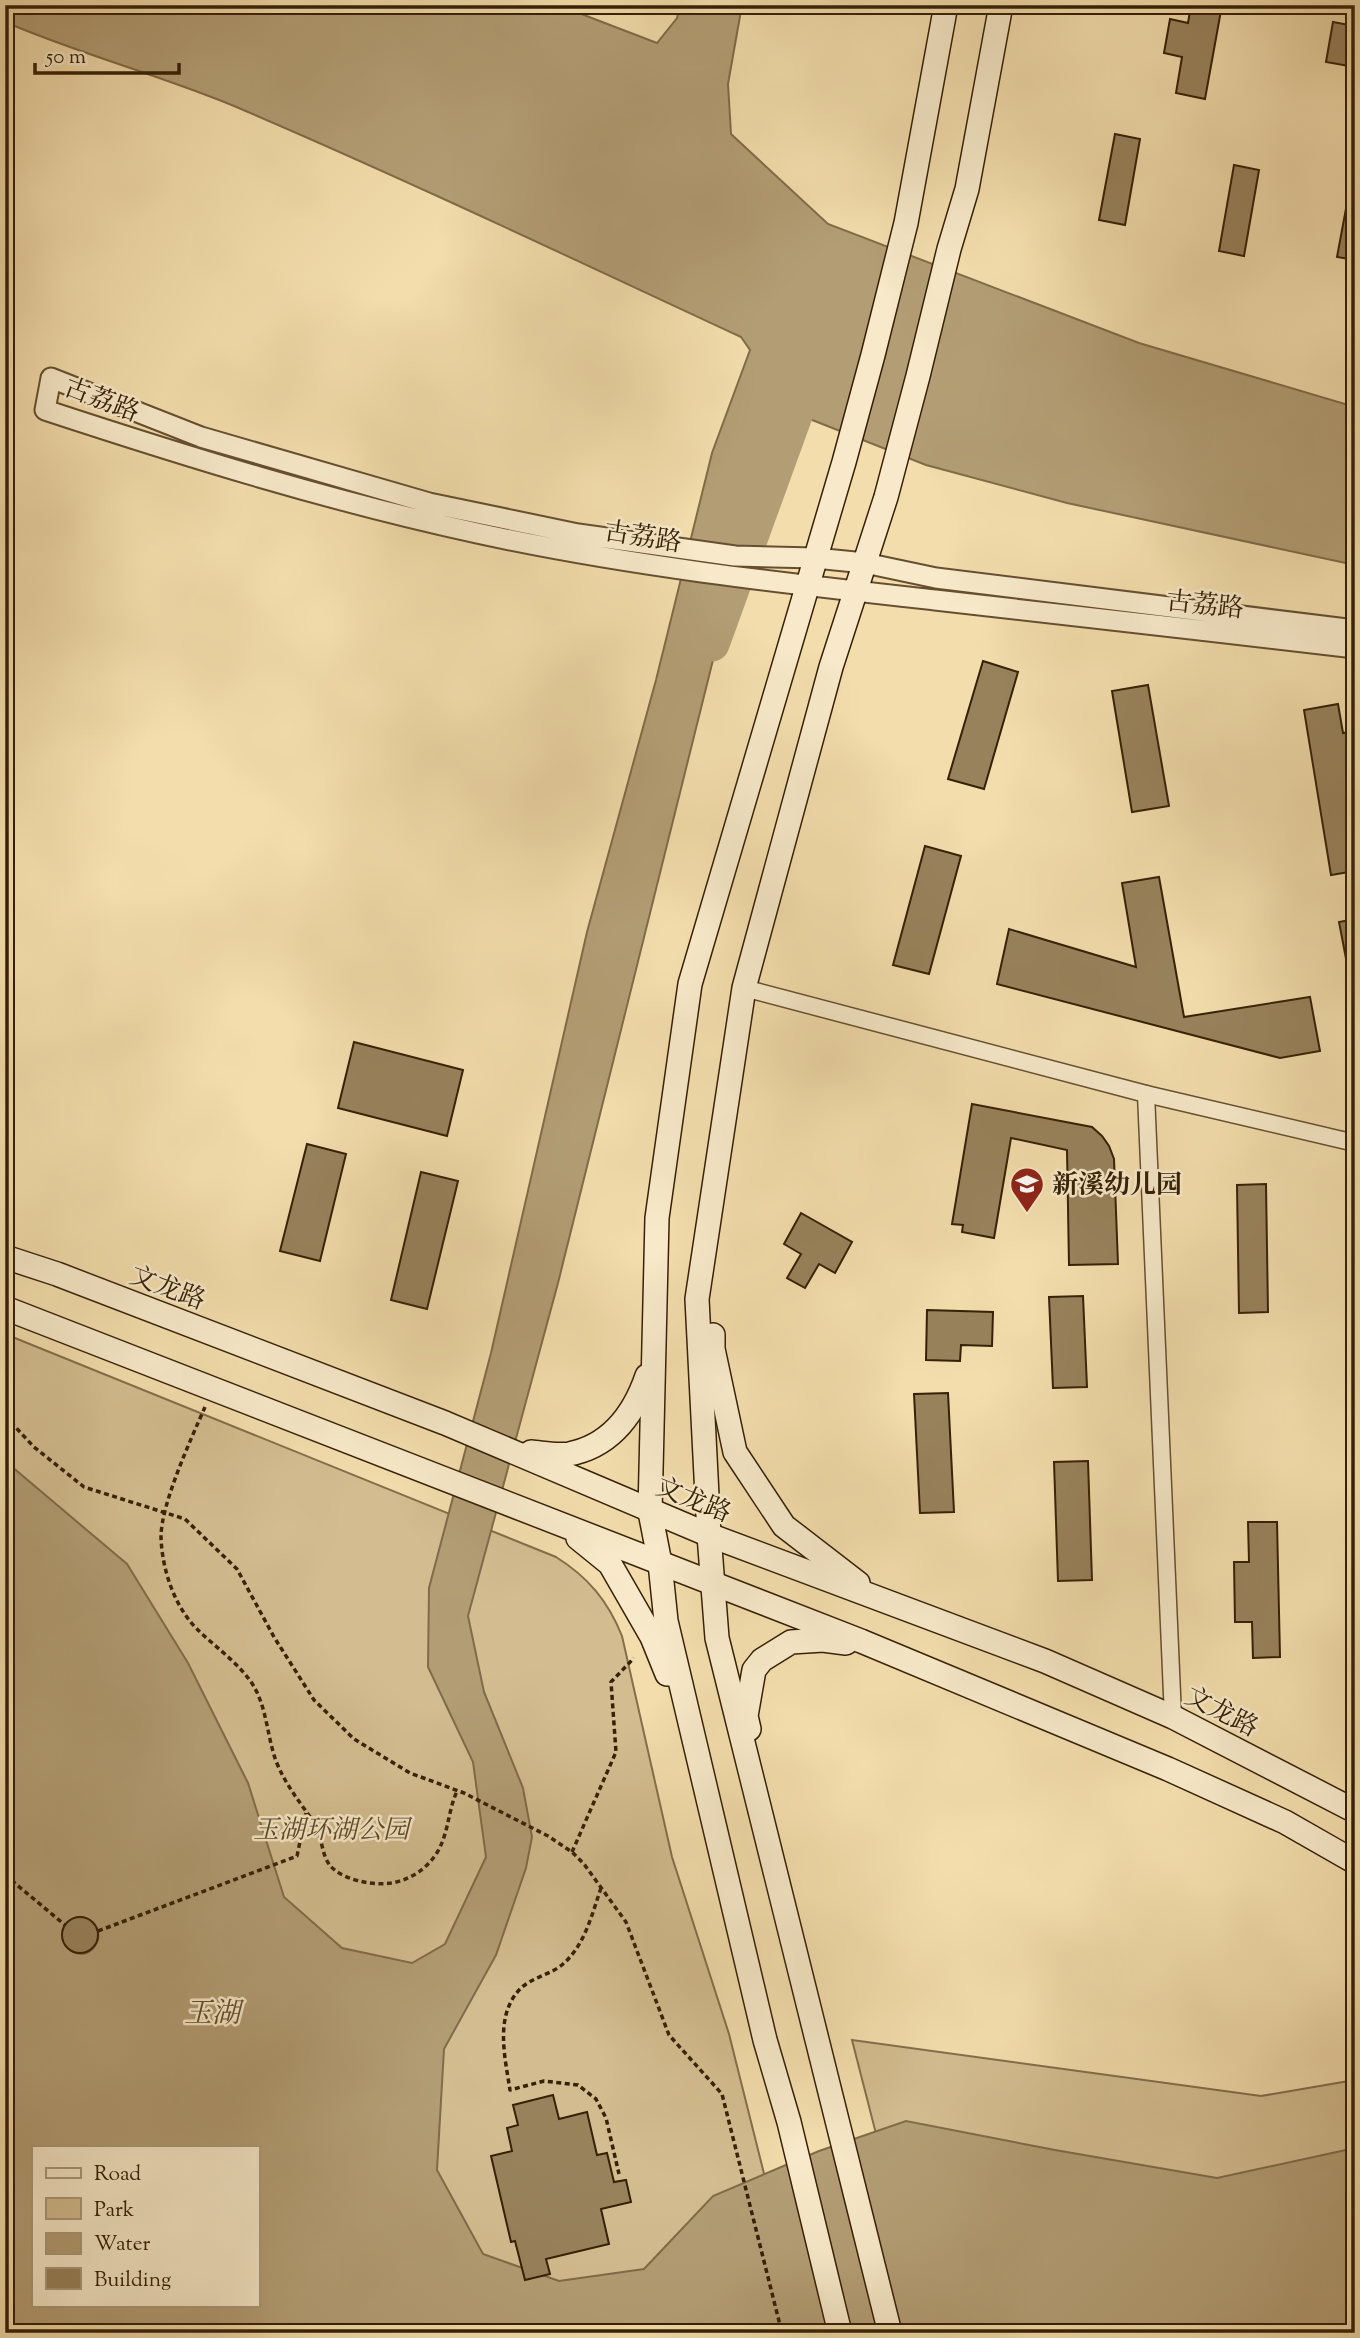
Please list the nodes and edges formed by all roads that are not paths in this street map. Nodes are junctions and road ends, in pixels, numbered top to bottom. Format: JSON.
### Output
{"nodes":[{"id":1,"x":946,"y":5,"type":"edge"},
{"id":2,"x":1001,"y":5,"type":"edge"},
{"id":3,"x":816,"y":558,"type":"junction"},
{"id":4,"x":865,"y":563,"type":"junction"},
{"id":5,"x":808,"y":587,"type":"junction"},
{"id":6,"x":856,"y":592,"type":"junction"},
{"id":7,"x":1355,"y":630,"type":"edge"},
{"id":8,"x":1355,"y":648,"type":"edge"},
{"id":9,"x":744,"y":988,"type":"junction"},
{"id":10,"x":1146,"y":1094,"type":"junction"},
{"id":11,"x":1355,"y":1143,"type":"edge"},
{"id":12,"x":708,"y":1229,"type":"junction"},
{"id":13,"x":5,"y":1256,"type":"edge"},
{"id":14,"x":5,"y":1308,"type":"edge"},
{"id":15,"x":653,"y":1357,"type":"junction"},
{"id":16,"x":515,"y":1451,"type":"junction"},
{"id":17,"x":650,"y":1512,"type":"junction"},
{"id":18,"x":559,"y":1523,"type":"junction"},
{"id":19,"x":709,"y":1535,"type":"junction"},
{"id":20,"x":660,"y":1563,"type":"junction"},
{"id":21,"x":714,"y":1584,"type":"junction"},
{"id":22,"x":877,"y":1598,"type":"junction"},
{"id":23,"x":877,"y":1648,"type":"junction"},
{"id":24,"x":1173,"y":1717,"type":"junction"},
{"id":25,"x":700,"y":1762,"type":"junction"},
{"id":26,"x":1355,"y":1811,"type":"edge"},
{"id":27,"x":1355,"y":1862,"type":"edge"},
{"id":28,"x":773,"y":1866,"type":"junction"},
{"id":29,"x":840,"y":2333,"type":"edge"},
{"id":30,"x":890,"y":2333,"type":"edge"}],
"edges":[{"from":1,"to":3,"type":"main road"},
{"from":2,"to":4,"type":"main road"},
{"from":3,"to":4,"type":"street","name":"古荔路"},
{"from":3,"to":5,"type":"main road"},
{"from":3,"to":5,"type":"street","name":"古荔路"},
{"from":4,"to":6,"type":"main road"},
{"from":4,"to":7,"type":"street","name":"古荔路"},
{"from":5,"to":6,"type":"street","name":"古荔路"},
{"from":5,"to":15,"type":"main road"},
{"from":6,"to":8,"type":"street","name":"古荔路"},
{"from":6,"to":9,"type":"main road"},
{"from":9,"to":10,"type":"street"},
{"from":9,"to":12,"type":"main road"},
{"from":10,"to":11,"type":"street"},
{"from":10,"to":24,"type":"street"},
{"from":12,"to":19,"type":"main road"},
{"from":12,"to":22,"type":"main road"},
{"from":13,"to":16,"type":"main road","name":"文龙路"},
{"from":14,"to":18,"type":"main road"},
{"from":15,"to":16,"type":"main road"},
{"from":15,"to":17,"type":"main road"},
{"from":16,"to":17,"type":"main road","name":"文龙路"},
{"from":17,"to":19,"type":"main road","name":"文龙路"},
{"from":17,"to":20,"type":"main road"},
{"from":18,"to":20,"type":"main road"},
{"from":18,"to":25,"type":"main road"},
{"from":19,"to":21,"type":"main road"},
{"from":19,"to":22,"type":"main road","name":"文龙路"},
{"from":20,"to":21,"type":"main road"},
{"from":20,"to":25,"type":"main road"},
{"from":21,"to":23,"type":"main road"},
{"from":21,"to":28,"type":"main road"},
{"from":22,"to":24,"type":"main road","name":"文龙路"},
{"from":23,"to":27,"type":"main road"},
{"from":23,"to":28,"type":"main road"},
{"from":24,"to":26,"type":"main road","name":"文龙路"},
{"from":25,"to":29,"type":"main road"},
{"from":28,"to":30,"type":"main road"}]}
